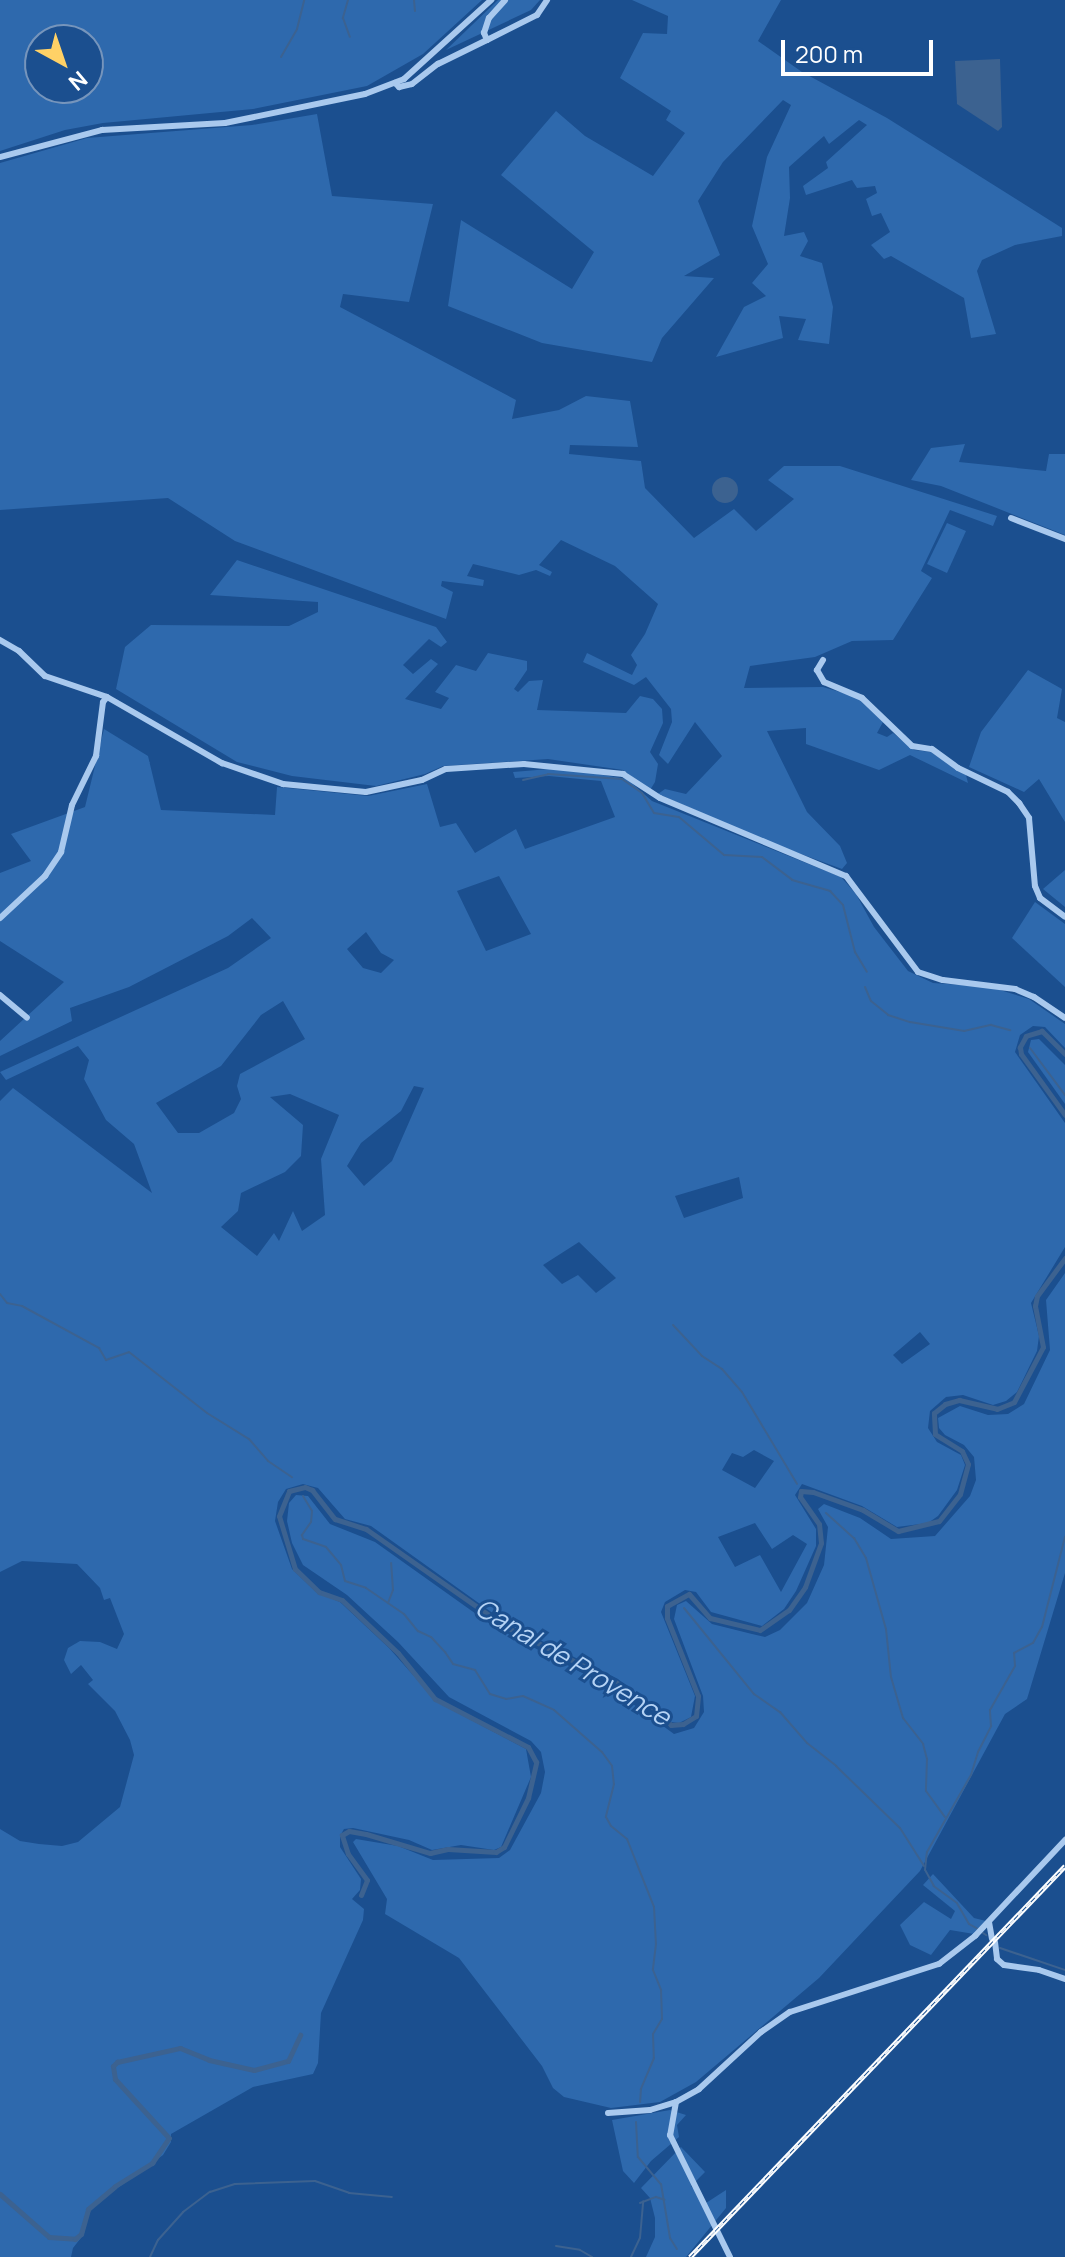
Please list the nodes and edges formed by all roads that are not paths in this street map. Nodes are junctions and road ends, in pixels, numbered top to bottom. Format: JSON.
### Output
{"nodes":[{"id":1,"x":491,"y":0,"type":"edge"},
{"id":2,"x":505,"y":0,"type":"edge"},
{"id":3,"x":547,"y":0,"type":"edge"},
{"id":4,"x":487,"y":40,"type":"junction"},
{"id":5,"x":395,"y":83,"type":"junction"},
{"id":6,"x":0,"y":157,"type":"edge"},
{"id":7,"x":1011,"y":518,"type":"dead end"},
{"id":8,"x":1065,"y":539,"type":"edge"},
{"id":9,"x":0,"y":640,"type":"edge"},
{"id":10,"x":823,"y":660,"type":"dead end"},
{"id":11,"x":107,"y":697,"type":"junction"},
{"id":12,"x":1065,"y":917,"type":"edge"},
{"id":13,"x":0,"y":918,"type":"edge"},
{"id":14,"x":0,"y":995,"type":"edge"},
{"id":15,"x":27,"y":1018,"type":"dead end"},
{"id":16,"x":1065,"y":1018,"type":"edge"},
{"id":17,"x":1065,"y":1840,"type":"edge"},
{"id":18,"x":989,"y":1922,"type":"junction"},
{"id":19,"x":1065,"y":1979,"type":"edge"},
{"id":20,"x":676,"y":2102,"type":"junction"},
{"id":21,"x":608,"y":2113,"type":"dead end"},
{"id":22,"x":730,"y":2257,"type":"edge"}],
"edges":[{"from":1,"to":5,"type":"street"},
{"from":2,"to":4,"type":"street"},
{"from":3,"to":4,"type":"street"},
{"from":4,"to":5,"type":"street"},
{"from":5,"to":6,"type":"street"},
{"from":7,"to":8,"type":"street"},
{"from":9,"to":11,"type":"street"},
{"from":10,"to":12,"type":"street"},
{"from":11,"to":13,"type":"street"},
{"from":11,"to":16,"type":"street"},
{"from":14,"to":15,"type":"street"},
{"from":17,"to":18,"type":"street"},
{"from":18,"to":19,"type":"street"},
{"from":18,"to":20,"type":"street"},
{"from":20,"to":21,"type":"street"},
{"from":20,"to":22,"type":"street"}]}
